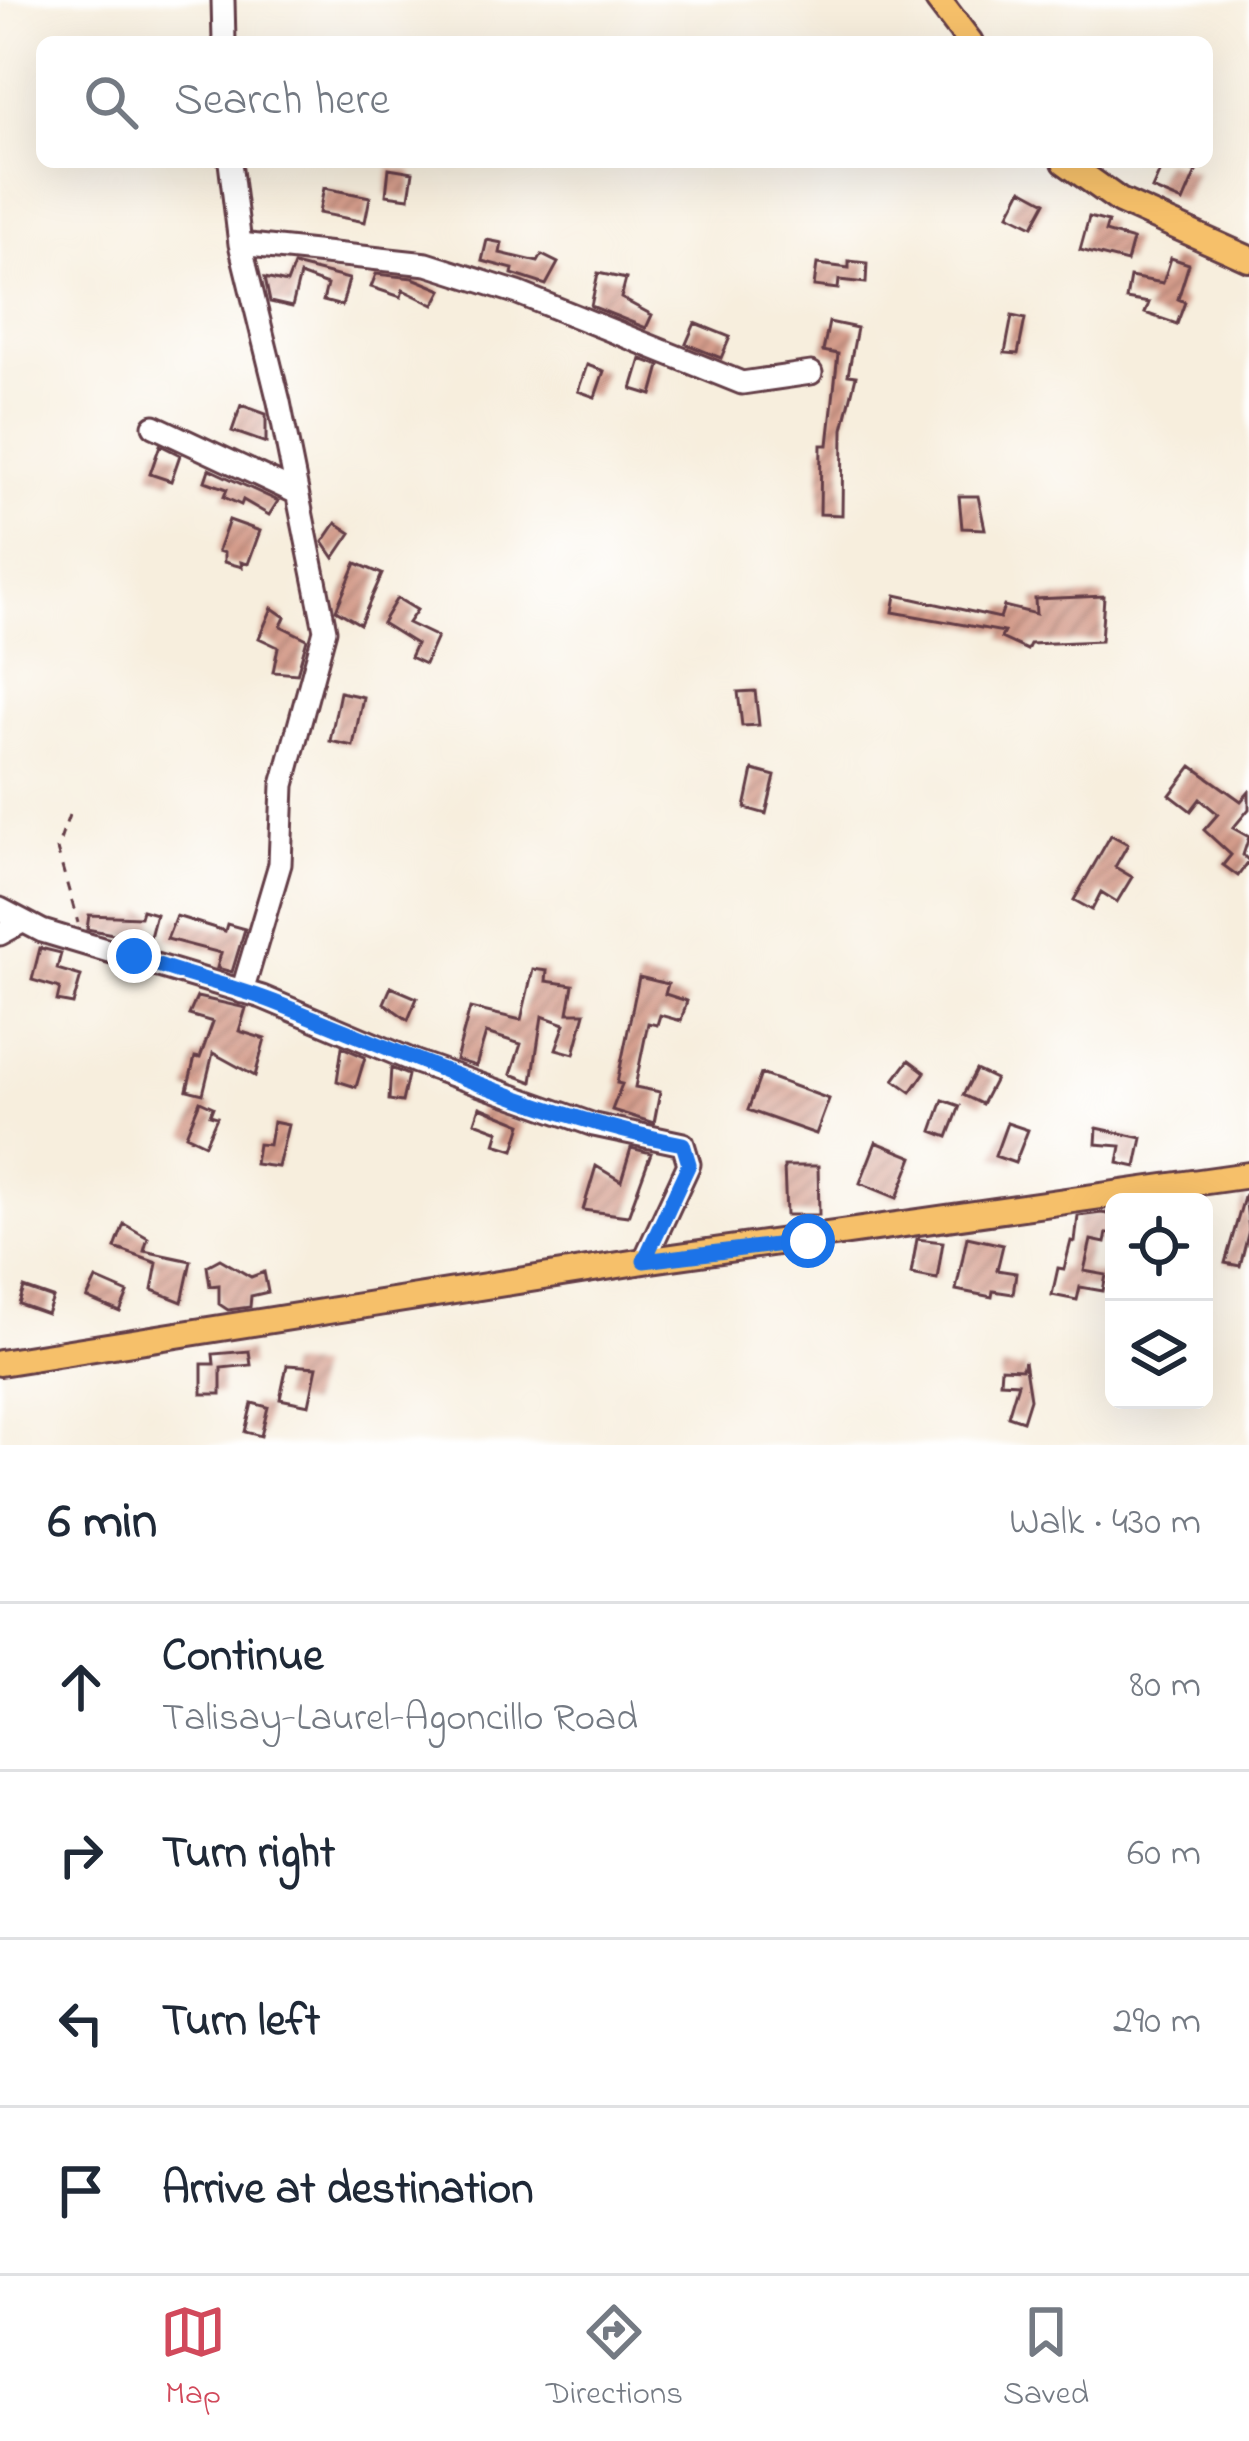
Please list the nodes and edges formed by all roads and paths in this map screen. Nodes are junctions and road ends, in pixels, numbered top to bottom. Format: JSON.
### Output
{"nodes":[{"id":1,"x":223,"y":0,"type":"edge"},
{"id":2,"x":938,"y":0,"type":"edge"},
{"id":3,"x":224,"y":36,"type":"edge"},
{"id":4,"x":965,"y":36,"type":"edge"},
{"id":5,"x":231,"y":168,"type":"edge"},
{"id":6,"x":1073,"y":168,"type":"edge"},
{"id":7,"x":240,"y":244,"type":"junction"},
{"id":8,"x":1249,"y":259,"type":"edge"},
{"id":9,"x":811,"y":374,"type":"dead end"},
{"id":10,"x":154,"y":426,"type":"dead end"},
{"id":11,"x":297,"y":494,"type":"junction"},
{"id":12,"x":69,"y":815,"type":"dead end"},
{"id":13,"x":0,"y":909,"type":"edge"},
{"id":14,"x":22,"y":922,"type":"junction"},
{"id":15,"x":0,"y":934,"type":"edge"},
{"id":16,"x":82,"y":942,"type":"junction"},
{"id":17,"x":242,"y":992,"type":"junction"},
{"id":18,"x":1249,"y":1175,"type":"edge"},
{"id":19,"x":644,"y":1261,"type":"junction"},
{"id":20,"x":0,"y":1363,"type":"edge"}],
"edges":[{"from":1,"to":3,"type":"street"},
{"from":2,"to":4,"type":"main road"},
{"from":5,"to":7,"type":"street"},
{"from":6,"to":8,"type":"main road"},
{"from":7,"to":9,"type":"street"},
{"from":7,"to":11,"type":"street"},
{"from":10,"to":11,"type":"street"},
{"from":11,"to":17,"type":"street"},
{"from":12,"to":16,"type":"path"},
{"from":13,"to":14,"type":"street"},
{"from":14,"to":15,"type":"street"},
{"from":14,"to":16,"type":"street"},
{"from":16,"to":17,"type":"street"},
{"from":17,"to":19,"type":"street"},
{"from":18,"to":19,"type":"main road"},
{"from":19,"to":20,"type":"main road"}]}
